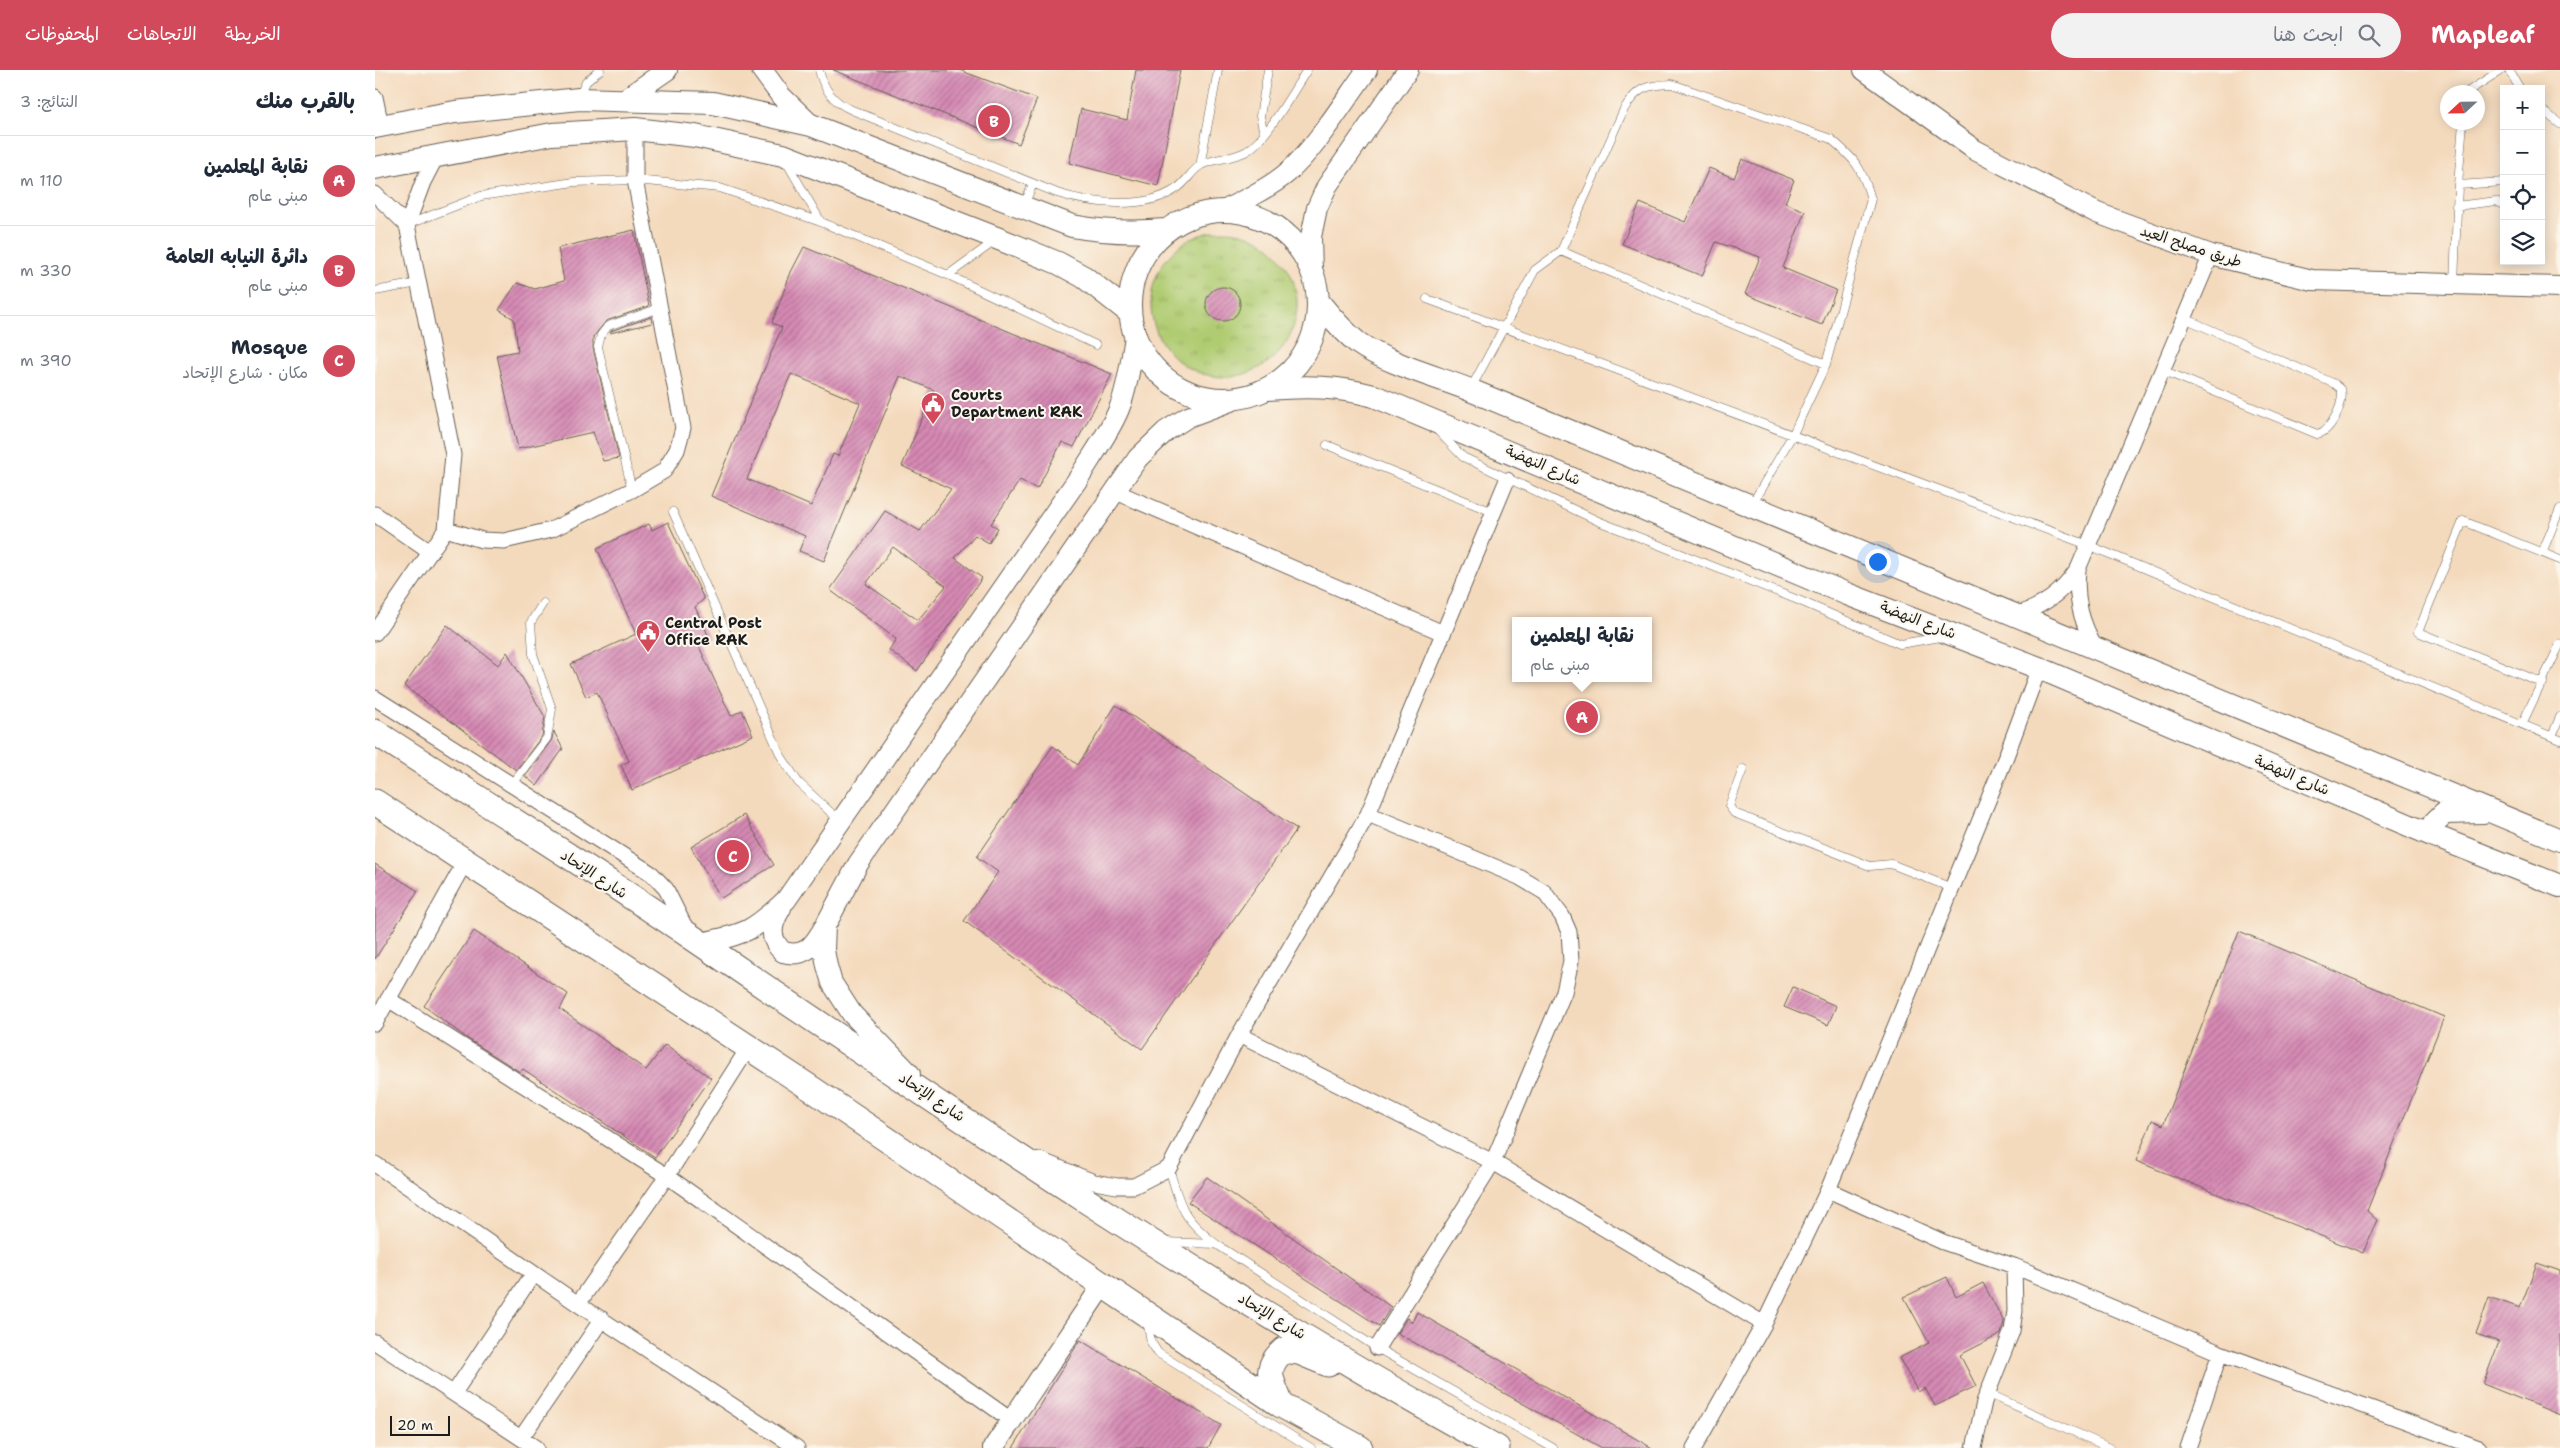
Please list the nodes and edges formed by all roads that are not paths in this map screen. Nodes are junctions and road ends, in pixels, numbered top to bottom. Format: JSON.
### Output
{"nodes":[{"id":1,"x":601,"y":70,"type":"edge"},
{"id":2,"x":667,"y":70,"type":"edge"},
{"id":3,"x":762,"y":70,"type":"edge"},
{"id":4,"x":819,"y":70,"type":"edge"},
{"id":5,"x":1218,"y":70,"type":"edge"},
{"id":6,"x":1268,"y":70,"type":"edge"},
{"id":7,"x":1307,"y":70,"type":"edge"},
{"id":8,"x":1367,"y":70,"type":"edge"},
{"id":9,"x":1408,"y":70,"type":"edge"},
{"id":10,"x":1864,"y":70,"type":"edge"},
{"id":11,"x":2501,"y":70,"type":"edge"},
{"id":12,"x":2509,"y":70,"type":"edge"},
{"id":13,"x":2478,"y":85,"type":"edge"},
{"id":14,"x":2518,"y":85,"type":"edge"},
{"id":15,"x":375,"y":97,"type":"edge"},
{"id":16,"x":579,"y":99,"type":"junction"},
{"id":17,"x":625,"y":99,"type":"junction"},
{"id":18,"x":2545,"y":112,"type":"edge"},
{"id":19,"x":2560,"y":124,"type":"edge"},
{"id":20,"x":811,"y":125,"type":"junction"},
{"id":21,"x":378,"y":126,"type":"edge"},
{"id":22,"x":635,"y":129,"type":"junction"},
{"id":23,"x":2462,"y":130,"type":"edge"},
{"id":24,"x":1264,"y":134,"type":"junction"},
{"id":25,"x":437,"y":155,"type":"junction"},
{"id":26,"x":783,"y":155,"type":"junction"},
{"id":27,"x":1200,"y":166,"type":"junction"},
{"id":28,"x":375,"y":168,"type":"edge"},
{"id":29,"x":635,"y":180,"type":"junction"},
{"id":30,"x":2500,"y":182,"type":"edge"},
{"id":31,"x":1033,"y":184,"type":"junction"},
{"id":32,"x":2458,"y":185,"type":"junction"},
{"id":33,"x":375,"y":194,"type":"edge"},
{"id":34,"x":2500,"y":203,"type":"edge"},
{"id":35,"x":2456,"y":206,"type":"junction"},
{"id":36,"x":1023,"y":207,"type":"junction"},
{"id":37,"x":1224,"y":211,"type":"junction"},
{"id":38,"x":821,"y":222,"type":"junction"},
{"id":39,"x":407,"y":225,"type":"junction"},
{"id":40,"x":1167,"y":230,"type":"junction"},
{"id":41,"x":999,"y":239,"type":"junction"},
{"id":42,"x":1561,"y":251,"type":"junction"},
{"id":43,"x":2211,"y":255,"type":"junction"},
{"id":44,"x":1312,"y":272,"type":"junction"},
{"id":45,"x":948,"y":275,"type":"junction"},
{"id":46,"x":418,"y":283,"type":"junction"},
{"id":47,"x":2454,"y":284,"type":"junction"},
{"id":48,"x":2560,"y":287,"type":"edge"},
{"id":49,"x":375,"y":291,"type":"edge"},
{"id":50,"x":1427,"y":298,"type":"dead end"},
{"id":51,"x":1318,"y":301,"type":"junction"},
{"id":52,"x":660,"y":308,"type":"junction"},
{"id":53,"x":1130,"y":313,"type":"junction"},
{"id":54,"x":2184,"y":318,"type":"junction"},
{"id":55,"x":1505,"y":326,"type":"junction"},
{"id":56,"x":1135,"y":337,"type":"junction"},
{"id":57,"x":1096,"y":345,"type":"dead end"},
{"id":58,"x":1826,"y":364,"type":"junction"},
{"id":59,"x":2162,"y":370,"type":"junction"},
{"id":60,"x":1268,"y":389,"type":"junction"},
{"id":61,"x":1470,"y":390,"type":"junction"},
{"id":62,"x":1236,"y":399,"type":"junction"},
{"id":63,"x":1426,"y":416,"type":"junction"},
{"id":64,"x":1793,"y":434,"type":"junction"},
{"id":65,"x":1327,"y":445,"type":"dead end"},
{"id":66,"x":1507,"y":480,"type":"junction"},
{"id":67,"x":632,"y":490,"type":"junction"},
{"id":68,"x":1114,"y":490,"type":"junction"},
{"id":69,"x":1751,"y":505,"type":"junction"},
{"id":70,"x":2560,"y":509,"type":"edge"},
{"id":71,"x":673,"y":512,"type":"dead end"},
{"id":72,"x":1493,"y":512,"type":"junction"},
{"id":73,"x":375,"y":514,"type":"edge"},
{"id":74,"x":446,"y":529,"type":"junction"},
{"id":75,"x":2088,"y":545,"type":"junction"},
{"id":76,"x":430,"y":552,"type":"junction"},
{"id":77,"x":2542,"y":553,"type":"junction"},
{"id":78,"x":2560,"y":560,"type":"edge"},
{"id":79,"x":2078,"y":569,"type":"junction"},
{"id":80,"x":543,"y":602,"type":"dead end"},
{"id":81,"x":2015,"y":615,"type":"junction"},
{"id":82,"x":375,"y":633,"type":"edge"},
{"id":83,"x":1443,"y":633,"type":"junction"},
{"id":84,"x":1957,"y":635,"type":"junction"},
{"id":85,"x":2560,"y":644,"type":"edge"},
{"id":86,"x":2096,"y":648,"type":"junction"},
{"id":87,"x":2039,"y":668,"type":"junction"},
{"id":88,"x":2543,"y":683,"type":"junction"},
{"id":89,"x":375,"y":698,"type":"edge"},
{"id":90,"x":2560,"y":717,"type":"edge"},
{"id":91,"x":2522,"y":724,"type":"junction"},
{"id":92,"x":375,"y":732,"type":"edge"},
{"id":93,"x":2552,"y":736,"type":"junction"},
{"id":94,"x":2560,"y":740,"type":"edge"},
{"id":95,"x":1743,"y":769,"type":"dead end"},
{"id":96,"x":511,"y":785,"type":"junction"},
{"id":97,"x":375,"y":802,"type":"edge"},
{"id":98,"x":2494,"y":812,"type":"junction"},
{"id":99,"x":1368,"y":814,"type":"junction"},
{"id":100,"x":840,"y":822,"type":"junction"},
{"id":101,"x":2551,"y":833,"type":"edge"},
{"id":102,"x":2434,"y":836,"type":"junction"},
{"id":103,"x":465,"y":862,"type":"junction"},
{"id":104,"x":2560,"y":886,"type":"edge"},
{"id":105,"x":1952,"y":888,"type":"junction"},
{"id":106,"x":786,"y":900,"type":"junction"},
{"id":107,"x":825,"y":926,"type":"junction"},
{"id":108,"x":694,"y":939,"type":"junction"},
{"id":109,"x":388,"y":998,"type":"junction"},
{"id":110,"x":375,"y":1023,"type":"edge"},
{"id":111,"x":1239,"y":1035,"type":"junction"},
{"id":112,"x":749,"y":1047,"type":"junction"},
{"id":113,"x":930,"y":1096,"type":"junction"},
{"id":114,"x":1006,"y":1147,"type":"junction"},
{"id":115,"x":1493,"y":1162,"type":"junction"},
{"id":116,"x":375,"y":1164,"type":"edge"},
{"id":117,"x":1169,"y":1168,"type":"junction"},
{"id":118,"x":667,"y":1176,"type":"junction"},
{"id":119,"x":1828,"y":1190,"type":"junction"},
{"id":120,"x":1148,"y":1241,"type":"junction"},
{"id":121,"x":1216,"y":1244,"type":"junction"},
{"id":122,"x":2014,"y":1266,"type":"junction"},
{"id":123,"x":533,"y":1274,"type":"junction"},
{"id":124,"x":1102,"y":1286,"type":"junction"},
{"id":125,"x":578,"y":1304,"type":"junction"},
{"id":126,"x":1147,"y":1316,"type":"junction"},
{"id":127,"x":602,"y":1320,"type":"junction"},
{"id":128,"x":1764,"y":1324,"type":"junction"},
{"id":129,"x":375,"y":1342,"type":"edge"},
{"id":130,"x":1377,"y":1348,"type":"junction"},
{"id":131,"x":2220,"y":1353,"type":"junction"},
{"id":132,"x":454,"y":1392,"type":"junction"},
{"id":133,"x":1987,"y":1393,"type":"junction"},
{"id":134,"x":1413,"y":1401,"type":"junction"},
{"id":135,"x":1281,"y":1405,"type":"junction"},
{"id":136,"x":1011,"y":1420,"type":"junction"},
{"id":137,"x":521,"y":1438,"type":"junction"},
{"id":138,"x":2446,"y":1442,"type":"edge"},
{"id":139,"x":536,"y":1448,"type":"edge"},
{"id":140,"x":797,"y":1448,"type":"edge"},
{"id":141,"x":993,"y":1448,"type":"edge"},
{"id":142,"x":1311,"y":1448,"type":"edge"},
{"id":143,"x":1360,"y":1448,"type":"edge"},
{"id":144,"x":1497,"y":1448,"type":"edge"},
{"id":145,"x":1553,"y":1448,"type":"edge"},
{"id":146,"x":1694,"y":1448,"type":"edge"},
{"id":147,"x":1974,"y":1448,"type":"edge"},
{"id":148,"x":2110,"y":1448,"type":"edge"},
{"id":149,"x":2188,"y":1448,"type":"edge"},
{"id":150,"x":2479,"y":1448,"type":"edge"}],
"edges":[{"from":1,"to":16,"type":"lane"},
{"from":2,"to":17,"type":"street"},
{"from":3,"to":20,"type":"street"},
{"from":4,"to":31,"type":"lane"},
{"from":5,"to":27,"type":"lane"},
{"from":6,"to":24,"type":"lane"},
{"from":7,"to":24,"type":"lane"},
{"from":8,"to":37,"type":"street"},
{"from":9,"to":44,"type":"street"},
{"from":10,"to":43,"type":"street","name":"طريق مصلح العيد"},
{"from":11,"to":13,"type":"lane"},
{"from":12,"to":14,"type":"lane"},
{"from":15,"to":21,"type":"street"},
{"from":16,"to":17,"type":"main road"},
{"from":16,"to":21,"type":"main road"},
{"from":17,"to":20,"type":"main road"},
{"from":18,"to":19,"type":"lane"},
{"from":20,"to":36,"type":"main road"},
{"from":22,"to":25,"type":"main road"},
{"from":22,"to":26,"type":"main road"},
{"from":22,"to":29,"type":"street"},
{"from":23,"to":32,"type":"lane"},
{"from":24,"to":27,"type":"lane"},
{"from":25,"to":28,"type":"main road"},
{"from":25,"to":39,"type":"street"},
{"from":26,"to":38,"type":"lane"},
{"from":26,"to":41,"type":"main road"},
{"from":27,"to":31,"type":"lane"},
{"from":29,"to":38,"type":"lane"},
{"from":29,"to":39,"type":"lane"},
{"from":29,"to":52,"type":"street"},
{"from":30,"to":32,"type":"lane"},
{"from":31,"to":36,"type":"lane"},
{"from":32,"to":35,"type":"lane"},
{"from":33,"to":39,"type":"street"},
{"from":34,"to":35,"type":"lane"},
{"from":35,"to":47,"type":"lane"},
{"from":36,"to":40,"type":"main road"},
{"from":37,"to":40,"type":"main road"},
{"from":37,"to":44,"type":"main road"},
{"from":38,"to":45,"type":"lane"},
{"from":39,"to":46,"type":"street"},
{"from":40,"to":53,"type":"main road"},
{"from":41,"to":45,"type":"lane"},
{"from":41,"to":53,"type":"main road"},
{"from":42,"to":55,"type":"lane"},
{"from":42,"to":58,"type":"lane"},
{"from":42,"to":58,"type":"lane"},
{"from":43,"to":47,"type":"street","name":"طريق مصلح العيد"},
{"from":43,"to":54,"type":"street"},
{"from":44,"to":51,"type":"main road"},
{"from":45,"to":57,"type":"lane"},
{"from":46,"to":49,"type":"lane"},
{"from":46,"to":74,"type":"street"},
{"from":47,"to":48,"type":"street","name":"طريق مصلح العيد"},
{"from":50,"to":55,"type":"lane"},
{"from":51,"to":60,"type":"main road"},
{"from":51,"to":61,"type":"main road"},
{"from":52,"to":67,"type":"street"},
{"from":52,"to":67,"type":"lane"},
{"from":53,"to":56,"type":"main road"},
{"from":54,"to":59,"type":"street"},
{"from":54,"to":59,"type":"lane"},
{"from":55,"to":61,"type":"lane"},
{"from":55,"to":64,"type":"lane"},
{"from":56,"to":62,"type":"main road"},
{"from":56,"to":100,"type":"street"},
{"from":58,"to":64,"type":"lane"},
{"from":59,"to":75,"type":"street"},
{"from":60,"to":62,"type":"main road"},
{"from":60,"to":63,"type":"main road","name":"شارع النهضة"},
{"from":61,"to":69,"type":"main road"},
{"from":62,"to":68,"type":"street"},
{"from":63,"to":66,"type":"lane"},
{"from":63,"to":84,"type":"main road","name":"شارع النهضة"},
{"from":64,"to":69,"type":"lane"},
{"from":64,"to":75,"type":"lane"},
{"from":65,"to":72,"type":"lane"},
{"from":66,"to":72,"type":"street"},
{"from":66,"to":84,"type":"lane"},
{"from":67,"to":74,"type":"street"},
{"from":68,"to":83,"type":"street"},
{"from":68,"to":107,"type":"street"},
{"from":69,"to":81,"type":"main road"},
{"from":70,"to":77,"type":"lane"},
{"from":71,"to":100,"type":"lane"},
{"from":72,"to":83,"type":"street"},
{"from":73,"to":76,"type":"street"},
{"from":74,"to":76,"type":"street"},
{"from":75,"to":79,"type":"street"},
{"from":75,"to":91,"type":"lane"},
{"from":76,"to":82,"type":"street"},
{"from":77,"to":78,"type":"lane"},
{"from":77,"to":88,"type":"lane"},
{"from":79,"to":81,"type":"street"},
{"from":79,"to":86,"type":"street"},
{"from":80,"to":96,"type":"lane"},
{"from":81,"to":86,"type":"main road"},
{"from":83,"to":99,"type":"street"},
{"from":84,"to":87,"type":"main road","name":"شارع النهضة"},
{"from":85,"to":88,"type":"lane"},
{"from":86,"to":98,"type":"main road"},
{"from":87,"to":102,"type":"main road","name":"شارع النهضة"},
{"from":87,"to":105,"type":"street"},
{"from":88,"to":91,"type":"lane"},
{"from":89,"to":96,"type":"street"},
{"from":90,"to":93,"type":"lane"},
{"from":91,"to":93,"type":"lane"},
{"from":92,"to":108,"type":"main road","name":"شارع الإتحاد"},
{"from":93,"to":94,"type":"lane"},
{"from":95,"to":105,"type":"lane"},
{"from":96,"to":108,"type":"street"},
{"from":97,"to":103,"type":"main road"},
{"from":98,"to":101,"type":"main road"},
{"from":98,"to":102,"type":"main road"},
{"from":99,"to":111,"type":"street"},
{"from":99,"to":115,"type":"street"},
{"from":100,"to":106,"type":"street"},
{"from":102,"to":104,"type":"main road","name":"شارع النهضة"},
{"from":103,"to":109,"type":"street"},
{"from":103,"to":112,"type":"main road"},
{"from":105,"to":119,"type":"street"},
{"from":106,"to":107,"type":"street"},
{"from":106,"to":108,"type":"street"},
{"from":107,"to":113,"type":"street"},
{"from":108,"to":113,"type":"main road","name":"شارع الإتحاد"},
{"from":109,"to":110,"type":"street"},
{"from":109,"to":118,"type":"street"},
{"from":111,"to":115,"type":"street"},
{"from":111,"to":117,"type":"street"},
{"from":112,"to":118,"type":"street"},
{"from":112,"to":124,"type":"main road"},
{"from":113,"to":114,"type":"main road","name":"شارع الإتحاد"},
{"from":114,"to":117,"type":"street"},
{"from":114,"to":120,"type":"main road","name":"شارع الإتحاد"},
{"from":115,"to":128,"type":"street"},
{"from":115,"to":130,"type":"street"},
{"from":116,"to":123,"type":"street"},
{"from":117,"to":121,"type":"lane"},
{"from":118,"to":125,"type":"street"},
{"from":118,"to":136,"type":"street"},
{"from":119,"to":122,"type":"street"},
{"from":119,"to":128,"type":"street"},
{"from":120,"to":121,"type":"lane"},
{"from":120,"to":134,"type":"main road","name":"شارع الإتحاد"},
{"from":121,"to":130,"type":"lane"},
{"from":122,"to":131,"type":"street"},
{"from":122,"to":133,"type":"street"},
{"from":123,"to":125,"type":"street"},
{"from":123,"to":132,"type":"street"},
{"from":124,"to":126,"type":"main road"},
{"from":124,"to":136,"type":"street"},
{"from":125,"to":127,"type":"street"},
{"from":126,"to":135,"type":"main road"},
{"from":126,"to":142,"type":"lane"},
{"from":127,"to":137,"type":"street"},
{"from":127,"to":140,"type":"street"},
{"from":128,"to":146,"type":"street"},
{"from":129,"to":132,"type":"street"},
{"from":130,"to":145,"type":"lane"},
{"from":131,"to":138,"type":"street"},
{"from":131,"to":149,"type":"street"},
{"from":132,"to":137,"type":"street"},
{"from":133,"to":147,"type":"street"},
{"from":133,"to":148,"type":"lane"},
{"from":134,"to":135,"type":"main road"},
{"from":134,"to":144,"type":"main road","name":"شارع الإتحاد"},
{"from":135,"to":143,"type":"main road"},
{"from":136,"to":141,"type":"street"},
{"from":137,"to":139,"type":"street"},
{"from":138,"to":150,"type":"street"}]}
